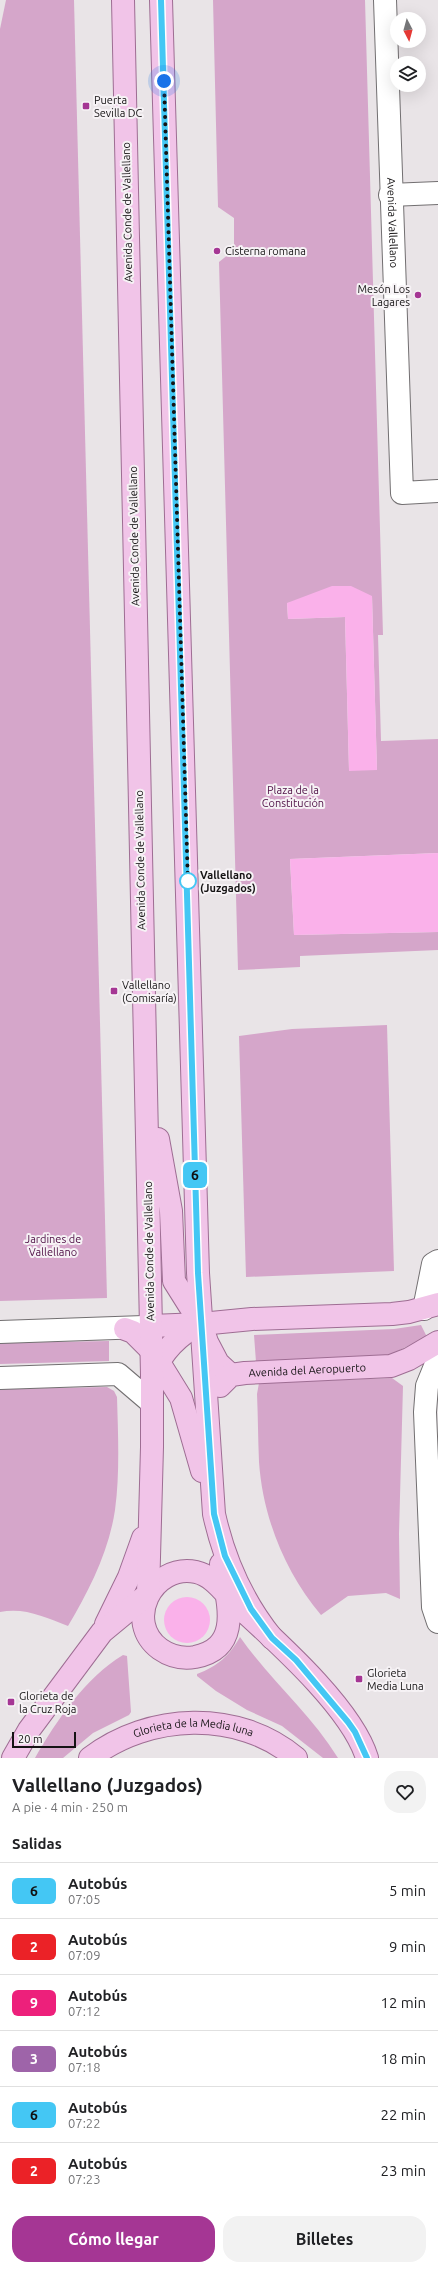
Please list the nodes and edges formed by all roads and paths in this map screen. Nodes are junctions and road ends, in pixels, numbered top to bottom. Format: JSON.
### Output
{"nodes":[{"id":1,"x":123,"y":0,"type":"edge"},
{"id":2,"x":161,"y":0,"type":"edge"},
{"id":3,"x":385,"y":0,"type":"edge"},
{"id":4,"x":438,"y":193,"type":"edge"},
{"id":5,"x":390,"y":195,"type":"junction"},
{"id":6,"x":438,"y":491,"type":"edge"},
{"id":7,"x":146,"y":1072,"type":"junction"},
{"id":8,"x":438,"y":1261,"type":"edge"},
{"id":9,"x":431,"y":1306,"type":"edge"},
{"id":10,"x":201,"y":1324,"type":"junction"},
{"id":11,"x":151,"y":1326,"type":"junction"},
{"id":12,"x":125,"y":1329,"type":"junction"},
{"id":13,"x":0,"y":1332,"type":"edge"},
{"id":14,"x":438,"y":1342,"type":"edge"},
{"id":15,"x":438,"y":1359,"type":"edge"},
{"id":16,"x":154,"y":1363,"type":"junction"},
{"id":17,"x":231,"y":1375,"type":"junction"},
{"id":18,"x":0,"y":1378,"type":"edge"},
{"id":19,"x":152,"y":1403,"type":"junction"},
{"id":20,"x":209,"y":1430,"type":"junction"},
{"id":21,"x":432,"y":1450,"type":"edge"},
{"id":22,"x":151,"y":1490,"type":"junction"},
{"id":23,"x":214,"y":1514,"type":"junction"},
{"id":24,"x":148,"y":1594,"type":"junction"},
{"id":25,"x":225,"y":1595,"type":"junction"},
{"id":26,"x":438,"y":1622,"type":"edge"},
{"id":27,"x":102,"y":1632,"type":"junction"},
{"id":28,"x":272,"y":1638,"type":"junction"},
{"id":29,"x":13,"y":1758,"type":"edge"},
{"id":30,"x":90,"y":1758,"type":"edge"},
{"id":31,"x":296,"y":1758,"type":"edge"},
{"id":32,"x":367,"y":1758,"type":"edge"}],
"edges":[{"from":1,"to":7,"type":"main road","name":"Avenida Conde de Vallellano"},
{"from":2,"to":10,"type":"main road"},
{"from":3,"to":5,"type":"street","name":"Avenida Vallellano"},
{"from":4,"to":5,"type":"street"},
{"from":5,"to":6,"type":"street","name":"Avenida Vallellano"},
{"from":7,"to":10,"type":"main road","name":"Avenida Conde de Vallellano"},
{"from":7,"to":11,"type":"main road","name":"Avenida Conde de Vallellano"},
{"from":8,"to":9,"type":"street"},
{"from":9,"to":10,"type":"main road"},
{"from":10,"to":11,"type":"main road"},
{"from":10,"to":16,"type":"main road"},
{"from":10,"to":17,"type":"main road"},
{"from":10,"to":20,"type":"main road"},
{"from":11,"to":12,"type":"street","name":"Avenida Conde de Vallellano"},
{"from":11,"to":16,"type":"main road"},
{"from":12,"to":13,"type":"street","name":"Avenida Conde de Vallellano"},
{"from":12,"to":16,"type":"main road"},
{"from":14,"to":17,"type":"main road","name":"Avenida del Aeropuerto"},
{"from":15,"to":21,"type":"street"},
{"from":16,"to":19,"type":"main road"},
{"from":16,"to":23,"type":"main road"},
{"from":17,"to":20,"type":"main road"},
{"from":18,"to":19,"type":"street"},
{"from":19,"to":22,"type":"main road"},
{"from":20,"to":23,"type":"main road"},
{"from":21,"to":26,"type":"street"},
{"from":22,"to":24,"type":"main road"},
{"from":22,"to":27,"type":"main road"},
{"from":23,"to":25,"type":"main road"},
{"from":23,"to":28,"type":"main road"},
{"from":24,"to":25,"type":"main road"},
{"from":24,"to":25,"type":"main road"},
{"from":24,"to":27,"type":"main road"},
{"from":25,"to":28,"type":"main road"},
{"from":27,"to":29,"type":"main road"},
{"from":28,"to":32,"type":"main road"},
{"from":30,"to":31,"type":"main road","name":"Glorieta de la Media luna"}]}
